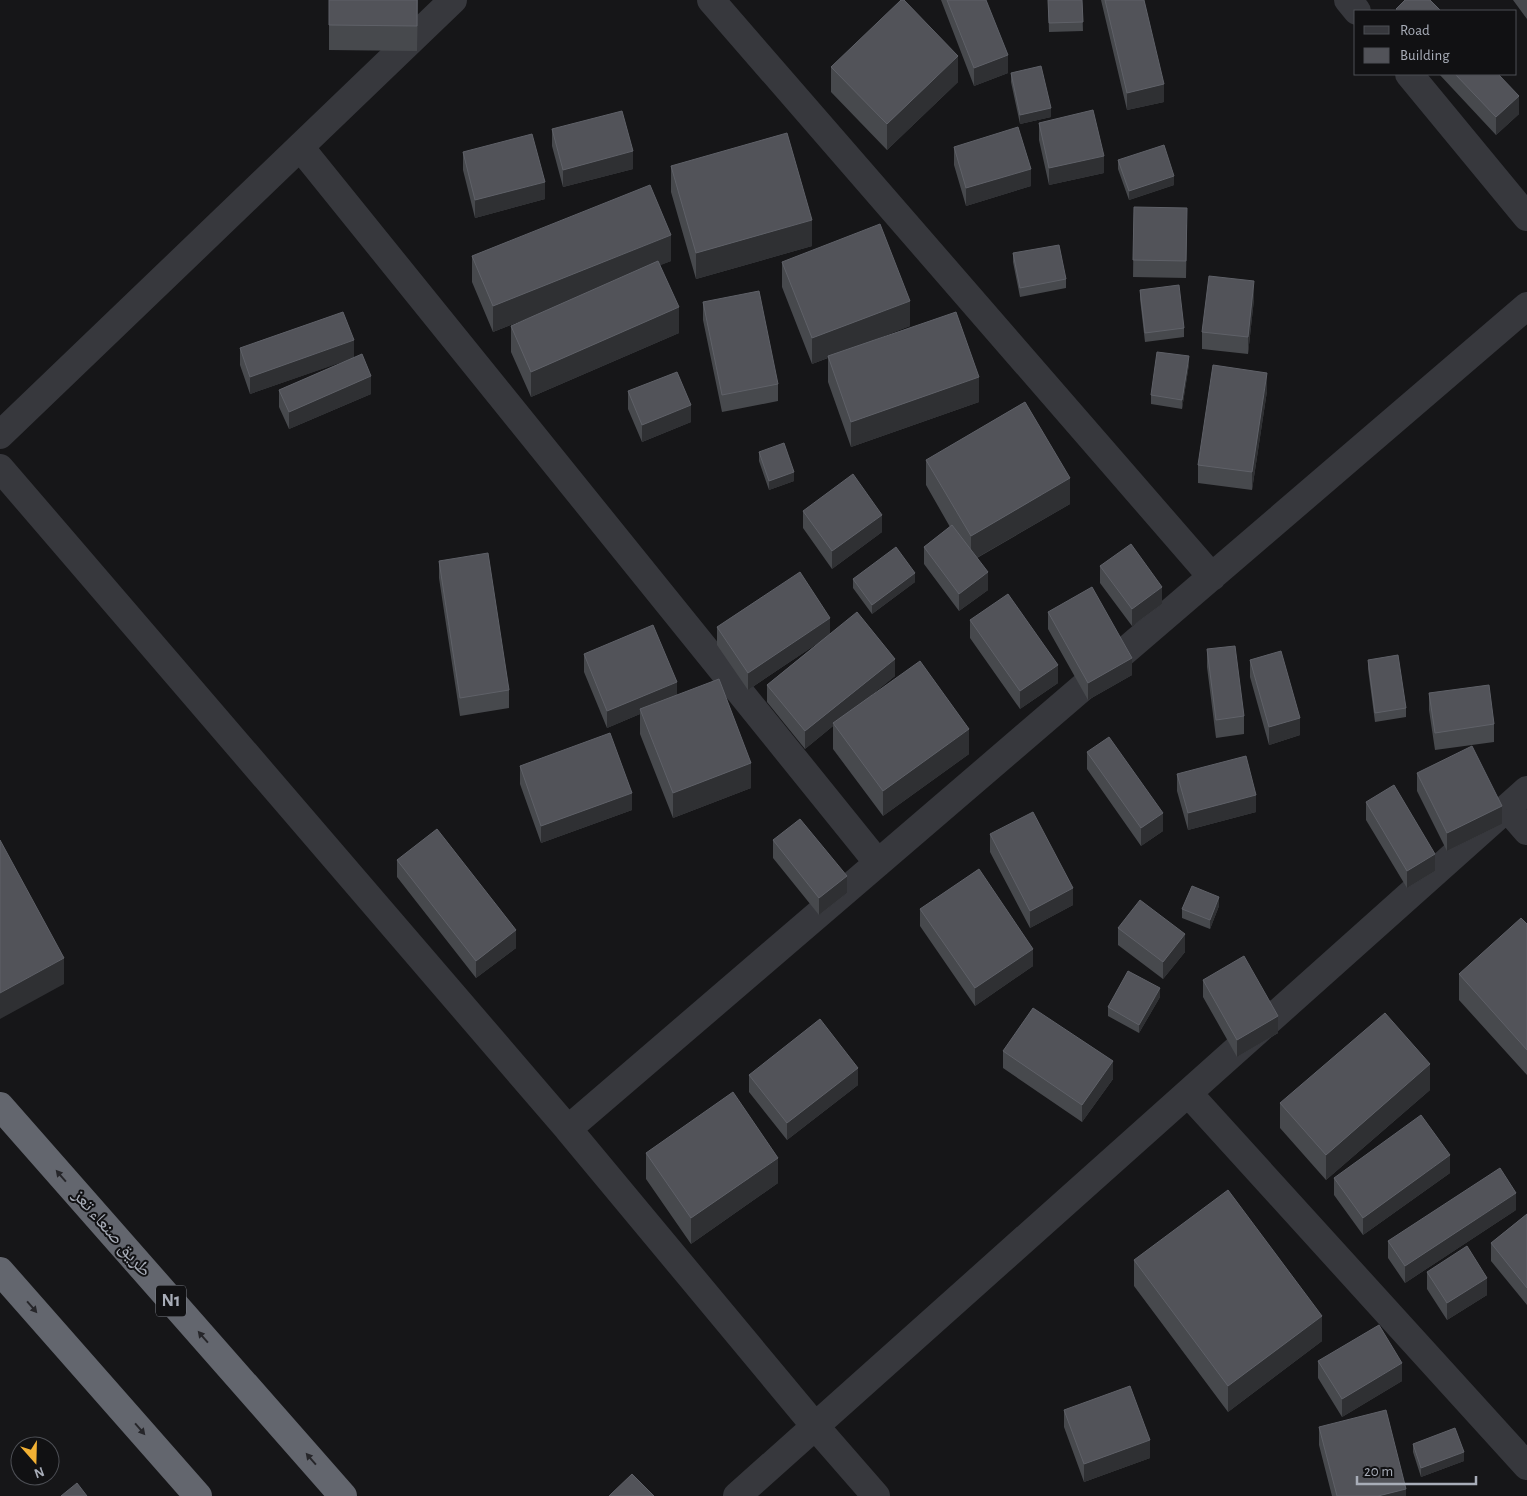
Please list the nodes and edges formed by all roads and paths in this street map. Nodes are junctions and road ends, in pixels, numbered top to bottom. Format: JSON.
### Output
{"nodes":[{"id":1,"x":453,"y":0,"type":"edge"},
{"id":2,"x":711,"y":0,"type":"edge"},
{"id":3,"x":1348,"y":0,"type":"edge"},
{"id":4,"x":1356,"y":10,"type":"edge"},
{"id":5,"x":1410,"y":75,"type":"edge"},
{"id":6,"x":300,"y":147,"type":"junction"},
{"id":7,"x":1527,"y":216,"type":"edge"},
{"id":8,"x":1527,"y":306,"type":"edge"},
{"id":9,"x":0,"y":435,"type":"edge"},
{"id":10,"x":0,"y":468,"type":"edge"},
{"id":11,"x":1212,"y":577,"type":"junction"},
{"id":12,"x":1527,"y":790,"type":"edge"},
{"id":13,"x":1507,"y":808,"type":"junction"},
{"id":14,"x":1527,"y":831,"type":"edge"},
{"id":15,"x":878,"y":863,"type":"junction"},
{"id":16,"x":1188,"y":1093,"type":"junction"},
{"id":17,"x":0,"y":1106,"type":"edge"},
{"id":18,"x":568,"y":1129,"type":"junction"},
{"id":19,"x":0,"y":1271,"type":"edge"},
{"id":20,"x":815,"y":1426,"type":"junction"},
{"id":21,"x":1527,"y":1466,"type":"edge"},
{"id":22,"x":198,"y":1496,"type":"edge"},
{"id":23,"x":343,"y":1496,"type":"edge"},
{"id":24,"x":737,"y":1496,"type":"edge"},
{"id":25,"x":876,"y":1496,"type":"edge"}],
"edges":[{"from":1,"to":6,"type":"street"},
{"from":2,"to":11,"type":"street"},
{"from":3,"to":4,"type":"street"},
{"from":5,"to":7,"type":"street"},
{"from":6,"to":9,"type":"street"},
{"from":6,"to":15,"type":"street"},
{"from":8,"to":11,"type":"street"},
{"from":10,"to":18,"type":"street"},
{"from":11,"to":15,"type":"street"},
{"from":12,"to":13,"type":"street"},
{"from":13,"to":14,"type":"street"},
{"from":13,"to":16,"type":"street"},
{"from":15,"to":18,"type":"street"},
{"from":16,"to":20,"type":"street"},
{"from":16,"to":21,"type":"street"},
{"from":23,"to":17,"type":"highway","name":"طريق صنعاء تعز","number":"N1","one_way":true},
{"from":18,"to":20,"type":"street"},
{"from":19,"to":22,"type":"highway","one_way":true},
{"from":20,"to":24,"type":"street"},
{"from":20,"to":25,"type":"street"}]}
